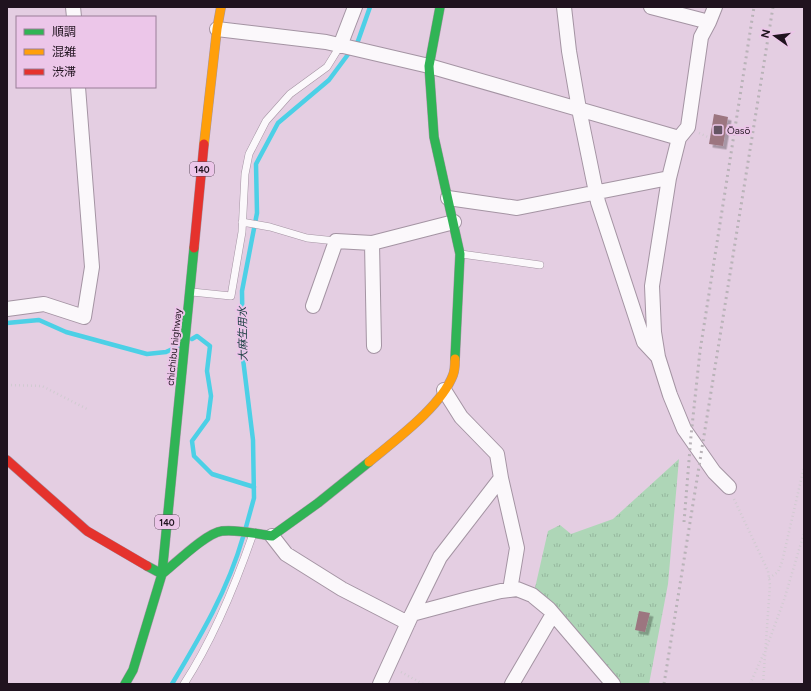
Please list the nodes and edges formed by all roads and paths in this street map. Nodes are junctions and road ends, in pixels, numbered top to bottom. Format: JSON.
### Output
{"nodes":[{"id":1,"x":221,"y":7,"type":"edge"},
{"id":2,"x":356,"y":7,"type":"edge"},
{"id":3,"x":440,"y":7,"type":"edge"},
{"id":4,"x":564,"y":7,"type":"edge"},
{"id":5,"x":651,"y":7,"type":"edge"},
{"id":6,"x":715,"y":7,"type":"edge"},
{"id":7,"x":710,"y":22,"type":"junction"},
{"id":8,"x":217,"y":29,"type":"junction"},
{"id":9,"x":341,"y":46,"type":"junction"},
{"id":10,"x":429,"y":66,"type":"junction"},
{"id":11,"x":78,"y":88,"type":"edge"},
{"id":12,"x":579,"y":109,"type":"junction"},
{"id":13,"x":679,"y":138,"type":"junction"},
{"id":14,"x":670,"y":178,"type":"junction"},
{"id":15,"x":596,"y":192,"type":"junction"},
{"id":16,"x":448,"y":198,"type":"junction"},
{"id":17,"x":454,"y":222,"type":"junction"},
{"id":18,"x":244,"y":223,"type":"junction"},
{"id":19,"x":336,"y":241,"type":"junction"},
{"id":20,"x":372,"y":243,"type":"junction"},
{"id":21,"x":460,"y":254,"type":"junction"},
{"id":22,"x":540,"y":265,"type":"dead end"},
{"id":23,"x":190,"y":291,"type":"junction"},
{"id":24,"x":313,"y":306,"type":"dead end"},
{"id":25,"x":7,"y":309,"type":"edge"},
{"id":26,"x":374,"y":346,"type":"dead end"},
{"id":27,"x":658,"y":357,"type":"junction"},
{"id":28,"x":7,"y":385,"type":"edge"},
{"id":29,"x":444,"y":390,"type":"junction"},
{"id":30,"x":87,"y":409,"type":"dead end"},
{"id":31,"x":7,"y":460,"type":"edge"},
{"id":32,"x":804,"y":467,"type":"edge"},
{"id":33,"x":501,"y":478,"type":"junction"},
{"id":34,"x":729,"y":487,"type":"joint"},
{"id":35,"x":253,"y":533,"type":"junction"},
{"id":36,"x":804,"y":534,"type":"edge"},
{"id":37,"x":272,"y":536,"type":"junction"},
{"id":38,"x":162,"y":574,"type":"junction"},
{"id":39,"x":769,"y":578,"type":"junction"},
{"id":40,"x":510,"y":590,"type":"junction"},
{"id":41,"x":553,"y":614,"type":"junction"},
{"id":42,"x":410,"y":618,"type":"junction"},
{"id":43,"x":765,"y":652,"type":"junction"},
{"id":44,"x":389,"y":665,"type":"junction"},
{"id":45,"x":609,"y":682,"type":"edge"},
{"id":46,"x":125,"y":684,"type":"edge"},
{"id":47,"x":184,"y":684,"type":"edge"},
{"id":48,"x":380,"y":684,"type":"edge"},
{"id":49,"x":423,"y":684,"type":"edge"},
{"id":50,"x":512,"y":684,"type":"edge"},
{"id":51,"x":750,"y":684,"type":"edge"},
{"id":52,"x":763,"y":684,"type":"edge"}],
"edges":[{"from":1,"to":8,"type":"main road","name":"chichibu highway","number":"140"},
{"from":2,"to":9,"type":"street"},
{"from":3,"to":10,"type":"main road"},
{"from":4,"to":12,"type":"street"},
{"from":5,"to":7,"type":"street"},
{"from":6,"to":7,"type":"street"},
{"from":7,"to":13,"type":"street"},
{"from":8,"to":9,"type":"street"},
{"from":8,"to":23,"type":"main road","name":"chichibu highway","number":"140"},
{"from":9,"to":10,"type":"street"},
{"from":9,"to":18,"type":"lane"},
{"from":10,"to":12,"type":"street"},
{"from":10,"to":16,"type":"main road"},
{"from":11,"to":25,"type":"street"},
{"from":12,"to":13,"type":"street"},
{"from":12,"to":15,"type":"street"},
{"from":13,"to":14,"type":"street"},
{"from":14,"to":15,"type":"street"},
{"from":14,"to":27,"type":"street"},
{"from":15,"to":16,"type":"street"},
{"from":15,"to":27,"type":"street"},
{"from":16,"to":17,"type":"main road"},
{"from":17,"to":20,"type":"street"},
{"from":17,"to":21,"type":"main road"},
{"from":18,"to":19,"type":"lane"},
{"from":18,"to":23,"type":"lane"},
{"from":19,"to":20,"type":"street"},
{"from":19,"to":24,"type":"street"},
{"from":20,"to":26,"type":"street"},
{"from":21,"to":22,"type":"lane"},
{"from":21,"to":29,"type":"main road"},
{"from":23,"to":38,"type":"main road","name":"chichibu highway","number":"140"},
{"from":27,"to":34,"type":"street"},
{"from":28,"to":30,"type":"path"},
{"from":29,"to":33,"type":"street"},
{"from":29,"to":37,"type":"main road"},
{"from":31,"to":38,"type":"main road"},
{"from":32,"to":39,"type":"path"},
{"from":33,"to":40,"type":"street"},
{"from":33,"to":42,"type":"street"},
{"from":34,"to":39,"type":"path"},
{"from":35,"to":37,"type":"main road"},
{"from":35,"to":38,"type":"main road"},
{"from":35,"to":47,"type":"lane"},
{"from":36,"to":43,"type":"path"},
{"from":37,"to":42,"type":"street"},
{"from":38,"to":46,"type":"main road","name":"chichibu highway","number":"140"},
{"from":39,"to":43,"type":"path"},
{"from":40,"to":41,"type":"street"},
{"from":40,"to":42,"type":"street"},
{"from":41,"to":45,"type":"street"},
{"from":41,"to":50,"type":"street"},
{"from":42,"to":44,"type":"street"},
{"from":43,"to":51,"type":"path"},
{"from":43,"to":52,"type":"path"},
{"from":44,"to":48,"type":"street"},
{"from":44,"to":49,"type":"path"}]}
